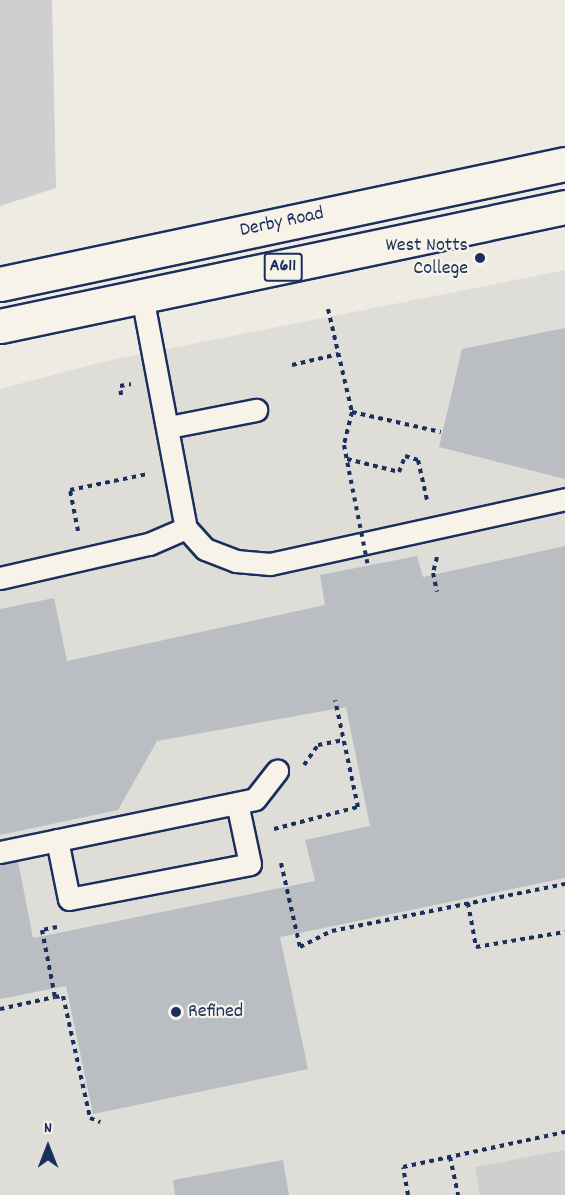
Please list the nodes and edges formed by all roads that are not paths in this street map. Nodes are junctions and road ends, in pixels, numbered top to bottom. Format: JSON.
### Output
{"nodes":[{"id":1,"x":565,"y":164,"type":"edge"},
{"id":2,"x":565,"y":207,"type":"edge"},
{"id":3,"x":0,"y":284,"type":"edge"},
{"id":4,"x":142,"y":297,"type":"junction"},
{"id":5,"x":0,"y":326,"type":"edge"},
{"id":6,"x":256,"y":410,"type":"dead end"},
{"id":7,"x":169,"y":426,"type":"junction"},
{"id":8,"x":565,"y":499,"type":"edge"},
{"id":9,"x":186,"y":528,"type":"junction"},
{"id":10,"x":0,"y":578,"type":"edge"},
{"id":11,"x":277,"y":771,"type":"dead end"},
{"id":12,"x":237,"y":803,"type":"junction"},
{"id":13,"x":57,"y":840,"type":"junction"},
{"id":14,"x":0,"y":852,"type":"edge"}],
"edges":[{"from":1,"to":3,"type":"main road","name":"Derby Road","number":"A611"},
{"from":2,"to":4,"type":"main road","number":"A611"},
{"from":4,"to":5,"type":"main road","number":"A611"},
{"from":4,"to":7,"type":"lane"},
{"from":6,"to":7,"type":"lane"},
{"from":7,"to":9,"type":"lane"},
{"from":8,"to":9,"type":"lane"},
{"from":9,"to":10,"type":"lane"},
{"from":11,"to":12,"type":"lane"},
{"from":12,"to":13,"type":"lane"},
{"from":12,"to":13,"type":"lane"},
{"from":13,"to":14,"type":"lane"}]}
